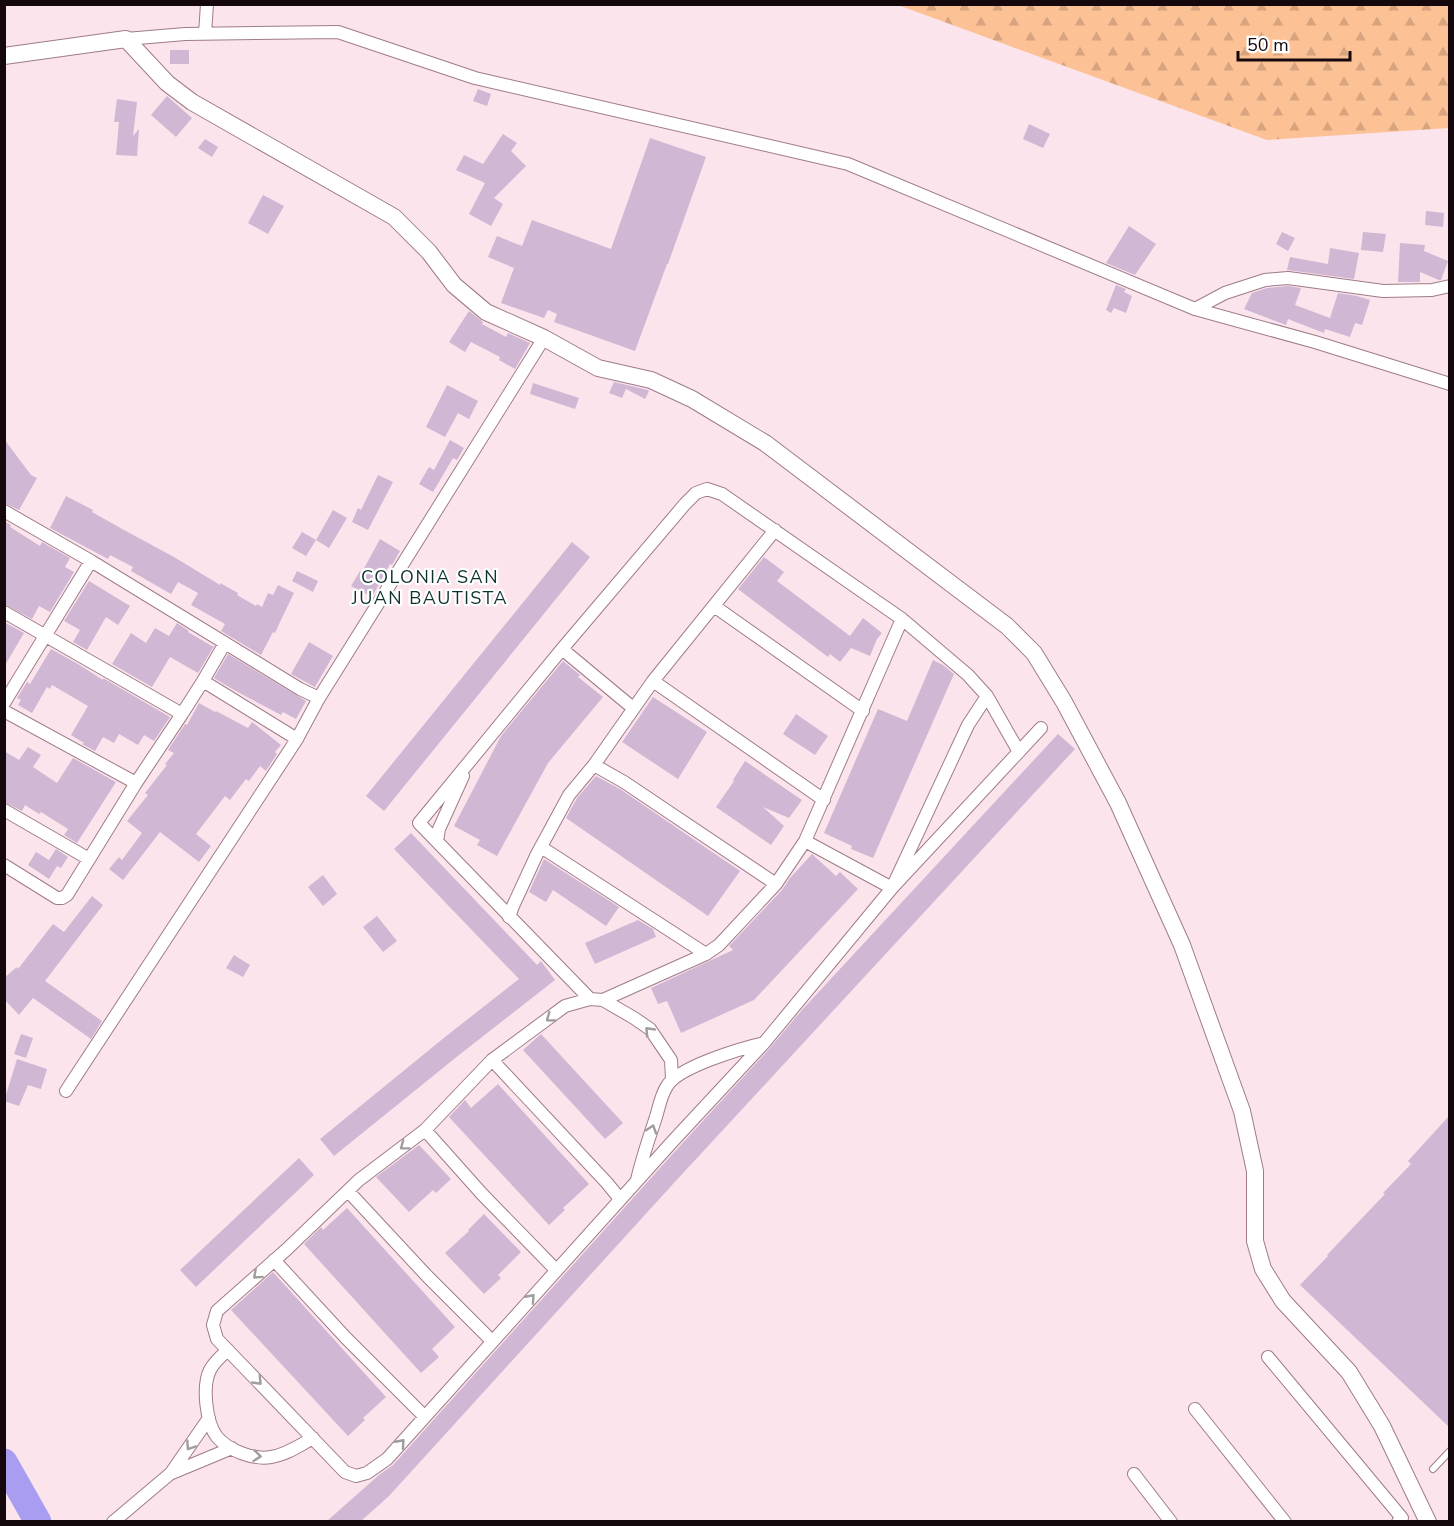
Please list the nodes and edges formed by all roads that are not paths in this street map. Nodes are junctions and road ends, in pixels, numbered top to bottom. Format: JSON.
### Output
{"nodes":[{"id":1,"x":207,"y":4,"type":"edge"},
{"id":2,"x":206,"y":34,"type":"junction"},
{"id":3,"x":126,"y":39,"type":"junction"},
{"id":4,"x":4,"y":56,"type":"edge"},
{"id":5,"x":1449,"y":286,"type":"edge"},
{"id":6,"x":1195,"y":309,"type":"junction"},
{"id":7,"x":544,"y":338,"type":"junction"},
{"id":8,"x":1449,"y":384,"type":"edge"},
{"id":9,"x":4,"y":511,"type":"edge"},
{"id":10,"x":775,"y":530,"type":"junction"},
{"id":11,"x":91,"y":561,"type":"junction"},
{"id":12,"x":714,"y":606,"type":"junction"},
{"id":13,"x":4,"y":612,"type":"edge"},
{"id":14,"x":903,"y":619,"type":"junction"},
{"id":15,"x":46,"y":636,"type":"junction"},
{"id":16,"x":225,"y":643,"type":"junction"},
{"id":17,"x":562,"y":649,"type":"junction"},
{"id":18,"x":202,"y":681,"type":"junction"},
{"id":19,"x":653,"y":681,"type":"junction"},
{"id":20,"x":987,"y":696,"type":"junction"},
{"id":21,"x":319,"y":698,"type":"junction"},
{"id":22,"x":4,"y":703,"type":"edge"},
{"id":23,"x":633,"y":708,"type":"junction"},
{"id":24,"x":4,"y":711,"type":"edge"},
{"id":25,"x":863,"y":711,"type":"junction"},
{"id":26,"x":182,"y":714,"type":"junction"},
{"id":27,"x":1041,"y":728,"type":"dead end"},
{"id":28,"x":297,"y":739,"type":"junction"},
{"id":29,"x":1019,"y":752,"type":"junction"},
{"id":30,"x":468,"y":765,"type":"junction"},
{"id":31,"x":594,"y":765,"type":"junction"},
{"id":32,"x":136,"y":783,"type":"junction"},
{"id":33,"x":824,"y":800,"type":"junction"},
{"id":34,"x":4,"y":810,"type":"edge"},
{"id":35,"x":437,"y":841,"type":"junction"},
{"id":36,"x":805,"y":841,"type":"junction"},
{"id":37,"x":541,"y":847,"type":"junction"},
{"id":38,"x":89,"y":859,"type":"junction"},
{"id":39,"x":4,"y":865,"type":"edge"},
{"id":40,"x":776,"y":884,"type":"junction"},
{"id":41,"x":892,"y":888,"type":"junction"},
{"id":42,"x":509,"y":917,"type":"junction"},
{"id":43,"x":706,"y":954,"type":"junction"},
{"id":44,"x":590,"y":999,"type":"junction"},
{"id":45,"x":603,"y":1000,"type":"junction"},
{"id":46,"x":764,"y":1043,"type":"junction"},
{"id":47,"x":492,"y":1060,"type":"junction"},
{"id":48,"x":672,"y":1079,"type":"junction"},
{"id":49,"x":66,"y":1091,"type":"dead end"},
{"id":50,"x":425,"y":1130,"type":"junction"},
{"id":51,"x":636,"y":1181,"type":"junction"},
{"id":52,"x":348,"y":1191,"type":"junction"},
{"id":53,"x":620,"y":1199,"type":"junction"},
{"id":54,"x":274,"y":1260,"type":"junction"},
{"id":55,"x":556,"y":1270,"type":"junction"},
{"id":56,"x":492,"y":1341,"type":"junction"},
{"id":57,"x":228,"y":1350,"type":"junction"},
{"id":58,"x":1268,"y":1357,"type":"dead end"},
{"id":59,"x":1195,"y":1409,"type":"dead end"},
{"id":60,"x":425,"y":1417,"type":"junction"},
{"id":61,"x":209,"y":1418,"type":"junction"},
{"id":62,"x":313,"y":1438,"type":"junction"},
{"id":63,"x":232,"y":1448,"type":"junction"},
{"id":64,"x":1449,"y":1451,"type":"edge"},
{"id":65,"x":1433,"y":1469,"type":"dead end"},
{"id":66,"x":171,"y":1473,"type":"junction"},
{"id":67,"x":1134,"y":1474,"type":"dead end"},
{"id":68,"x":112,"y":1521,"type":"edge"},
{"id":69,"x":1171,"y":1521,"type":"edge"},
{"id":70,"x":1285,"y":1521,"type":"edge"},
{"id":71,"x":1398,"y":1521,"type":"edge"},
{"id":72,"x":1428,"y":1521,"type":"edge"}],
"edges":[{"from":1,"to":2,"type":"street"},
{"from":2,"to":3,"type":"street"},
{"from":2,"to":6,"type":"street"},
{"from":3,"to":4,"type":"street"},
{"from":3,"to":7,"type":"street"},
{"from":5,"to":6,"type":"street"},
{"from":6,"to":8,"type":"street"},
{"from":7,"to":21,"type":"street"},
{"from":7,"to":72,"type":"street"},
{"from":9,"to":11,"type":"street"},
{"from":10,"to":12,"type":"street"},
{"from":10,"to":14,"type":"street"},
{"from":10,"to":17,"type":"street"},
{"from":11,"to":15,"type":"street"},
{"from":11,"to":16,"type":"street"},
{"from":12,"to":19,"type":"street"},
{"from":12,"to":25,"type":"street"},
{"from":13,"to":15,"type":"street"},
{"from":14,"to":20,"type":"street"},
{"from":14,"to":25,"type":"street"},
{"from":15,"to":22,"type":"street"},
{"from":15,"to":26,"type":"street"},
{"from":16,"to":18,"type":"street"},
{"from":16,"to":21,"type":"street"},
{"from":17,"to":23,"type":"street"},
{"from":17,"to":30,"type":"street"},
{"from":18,"to":26,"type":"street"},
{"from":18,"to":28,"type":"street"},
{"from":19,"to":23,"type":"street"},
{"from":19,"to":33,"type":"street"},
{"from":20,"to":29,"type":"street"},
{"from":20,"to":41,"type":"street"},
{"from":21,"to":28,"type":"street"},
{"from":23,"to":31,"type":"street"},
{"from":24,"to":32,"type":"street"},
{"from":25,"to":33,"type":"street"},
{"from":26,"to":32,"type":"street"},
{"from":27,"to":29,"type":"street"},
{"from":28,"to":49,"type":"street"},
{"from":29,"to":41,"type":"street"},
{"from":30,"to":35,"type":"street"},
{"from":30,"to":35,"type":"street"},
{"from":31,"to":37,"type":"street"},
{"from":31,"to":40,"type":"street"},
{"from":32,"to":38,"type":"street"},
{"from":33,"to":36,"type":"street"},
{"from":34,"to":38,"type":"street"},
{"from":35,"to":42,"type":"street"},
{"from":36,"to":40,"type":"street"},
{"from":36,"to":41,"type":"street"},
{"from":37,"to":42,"type":"street"},
{"from":37,"to":43,"type":"street"},
{"from":38,"to":39,"type":"street"},
{"from":40,"to":43,"type":"street"},
{"from":41,"to":46,"type":"street"},
{"from":42,"to":44,"type":"street"},
{"from":43,"to":45,"type":"street"},
{"from":44,"to":45,"type":"street"},
{"from":44,"to":47,"type":"street","one_way":true},
{"from":48,"to":45,"type":"street","one_way":true},
{"from":46,"to":48,"type":"street"},
{"from":46,"to":51,"type":"street"},
{"from":47,"to":50,"type":"street"},
{"from":47,"to":53,"type":"street"},
{"from":51,"to":48,"type":"street","one_way":true},
{"from":50,"to":52,"type":"street","one_way":true},
{"from":50,"to":55,"type":"street"},
{"from":51,"to":53,"type":"street"},
{"from":52,"to":54,"type":"street"},
{"from":52,"to":56,"type":"street"},
{"from":53,"to":55,"type":"street"},
{"from":54,"to":57,"type":"street","one_way":true},
{"from":54,"to":60,"type":"street"},
{"from":56,"to":55,"type":"street","one_way":true},
{"from":56,"to":60,"type":"street"},
{"from":57,"to":61,"type":"street"},
{"from":57,"to":62,"type":"street","one_way":true},
{"from":58,"to":71,"type":"street"},
{"from":59,"to":70,"type":"street"},
{"from":62,"to":60,"type":"street","one_way":true},
{"from":61,"to":63,"type":"street"},
{"from":61,"to":66,"type":"street","one_way":true},
{"from":63,"to":62,"type":"street","one_way":true},
{"from":63,"to":66,"type":"street"},
{"from":64,"to":65,"type":"lane"},
{"from":66,"to":68,"type":"street"},
{"from":67,"to":69,"type":"street"}]}
